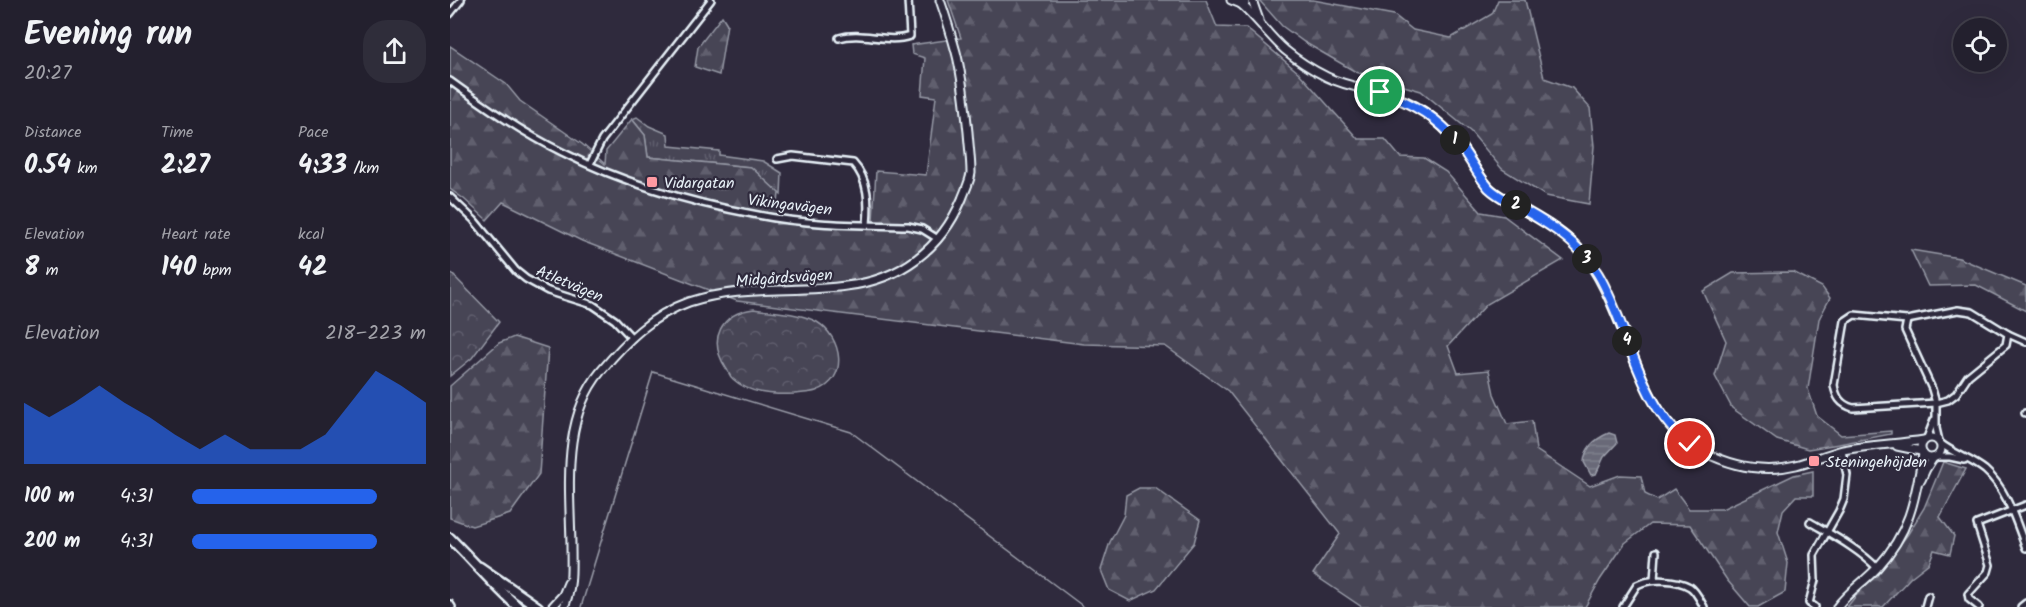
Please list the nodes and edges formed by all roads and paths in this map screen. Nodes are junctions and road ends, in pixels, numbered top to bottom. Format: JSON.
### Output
{"nodes":[{"id":1,"x":461,"y":0,"type":"edge"},
{"id":2,"x":711,"y":0,"type":"edge"},
{"id":3,"x":908,"y":0,"type":"edge"},
{"id":4,"x":940,"y":0,"type":"edge"},
{"id":5,"x":1231,"y":0,"type":"edge"},
{"id":6,"x":1251,"y":0,"type":"edge"},
{"id":7,"x":1241,"y":4,"type":"junction"},
{"id":8,"x":450,"y":14,"type":"edge"},
{"id":9,"x":1261,"y":25,"type":"junction"},
{"id":10,"x":839,"y":38,"type":"dead end"},
{"id":11,"x":450,"y":81,"type":"edge"},
{"id":12,"x":777,"y":159,"type":"dead end"},
{"id":13,"x":590,"y":164,"type":"junction"},
{"id":14,"x":450,"y":197,"type":"edge"},
{"id":15,"x":867,"y":225,"type":"junction"},
{"id":16,"x":938,"y":239,"type":"junction"},
{"id":17,"x":1907,"y":320,"type":"junction"},
{"id":18,"x":2008,"y":334,"type":"junction"},
{"id":19,"x":632,"y":338,"type":"junction"},
{"id":20,"x":2026,"y":342,"type":"edge"},
{"id":21,"x":1936,"y":403,"type":"junction"},
{"id":22,"x":1935,"y":415,"type":"junction"},
{"id":23,"x":1926,"y":439,"type":"junction"},
{"id":24,"x":1940,"y":442,"type":"junction"},
{"id":25,"x":1886,"y":445,"type":"junction"},
{"id":26,"x":1842,"y":451,"type":"junction"},
{"id":27,"x":1922,"y":453,"type":"junction"},
{"id":28,"x":1935,"y":458,"type":"junction"},
{"id":29,"x":1971,"y":462,"type":"junction"},
{"id":30,"x":1916,"y":494,"type":"junction"},
{"id":31,"x":2026,"y":506,"type":"edge"},
{"id":32,"x":2012,"y":511,"type":"junction"},
{"id":33,"x":1810,"y":522,"type":"dead end"},
{"id":34,"x":1827,"y":532,"type":"junction"},
{"id":35,"x":450,"y":538,"type":"edge"},
{"id":36,"x":2026,"y":548,"type":"edge"},
{"id":37,"x":1656,"y":552,"type":"dead end"},
{"id":38,"x":477,"y":565,"type":"junction"},
{"id":39,"x":1877,"y":568,"type":"junction"},
{"id":40,"x":571,"y":572,"type":"junction"},
{"id":41,"x":1654,"y":580,"type":"junction"},
{"id":42,"x":1928,"y":596,"type":"dead end"},
{"id":43,"x":1809,"y":601,"type":"junction"},
{"id":44,"x":2026,"y":603,"type":"edge"},
{"id":45,"x":518,"y":607,"type":"edge"},
{"id":46,"x":538,"y":607,"type":"edge"},
{"id":47,"x":552,"y":607,"type":"edge"},
{"id":48,"x":564,"y":607,"type":"edge"},
{"id":49,"x":1623,"y":607,"type":"edge"},
{"id":50,"x":1704,"y":607,"type":"edge"},
{"id":51,"x":1803,"y":607,"type":"edge"},
{"id":52,"x":1815,"y":607,"type":"edge"},
{"id":53,"x":1837,"y":607,"type":"edge"},
{"id":54,"x":1925,"y":607,"type":"edge"},
{"id":55,"x":1979,"y":607,"type":"edge"},
{"id":56,"x":2021,"y":607,"type":"edge"}],
"edges":[{"from":1,"to":8,"type":"street"},
{"from":2,"to":13,"type":"street"},
{"from":3,"to":10,"type":"street"},
{"from":4,"to":16,"type":"street","name":"Midgårdsvägen"},
{"from":5,"to":7,"type":"street"},
{"from":6,"to":7,"type":"street"},
{"from":6,"to":9,"type":"street"},
{"from":7,"to":9,"type":"street"},
{"from":9,"to":26,"type":"street"},
{"from":11,"to":13,"type":"street","name":"Vikingavägen"},
{"from":12,"to":15,"type":"street"},
{"from":13,"to":15,"type":"street","name":"Vikingavägen"},
{"from":14,"to":19,"type":"street","name":"Atletvägen"},
{"from":15,"to":16,"type":"street","name":"Vikingavägen"},
{"from":16,"to":19,"type":"street","name":"Midgårdsvägen"},
{"from":17,"to":18,"type":"street"},
{"from":17,"to":21,"type":"street"},
{"from":17,"to":21,"type":"street"},
{"from":18,"to":20,"type":"street"},
{"from":18,"to":21,"type":"street"},
{"from":19,"to":40,"type":"street","name":"Midgårdsvägen"},
{"from":21,"to":22,"type":"street"},
{"from":22,"to":23,"type":"street"},
{"from":22,"to":24,"type":"street"},
{"from":23,"to":24,"type":"street"},
{"from":23,"to":25,"type":"street"},
{"from":23,"to":27,"type":"street"},
{"from":24,"to":28,"type":"street"},
{"from":24,"to":29,"type":"street"},
{"from":25,"to":26,"type":"street"},
{"from":25,"to":27,"type":"street"},
{"from":26,"to":34,"type":"street"},
{"from":27,"to":28,"type":"street"},
{"from":27,"to":30,"type":"street"},
{"from":28,"to":29,"type":"street"},
{"from":28,"to":30,"type":"street"},
{"from":29,"to":32,"type":"street"},
{"from":30,"to":39,"type":"street"},
{"from":31,"to":32,"type":"street"},
{"from":32,"to":36,"type":"street"},
{"from":32,"to":55,"type":"street"},
{"from":33,"to":34,"type":"street"},
{"from":34,"to":39,"type":"street"},
{"from":34,"to":43,"type":"street"},
{"from":35,"to":38,"type":"main road"},
{"from":37,"to":41,"type":"street"},
{"from":38,"to":45,"type":"main road"},
{"from":38,"to":46,"type":"main road"},
{"from":39,"to":53,"type":"street"},
{"from":40,"to":47,"type":"street","name":"Midgårdsvägen"},
{"from":40,"to":48,"type":"street","name":"Midgårdsvägen"},
{"from":41,"to":49,"type":"street"},
{"from":41,"to":50,"type":"street"},
{"from":42,"to":54,"type":"street"},
{"from":43,"to":51,"type":"street"},
{"from":43,"to":52,"type":"street"},
{"from":44,"to":56,"type":"street"}]}
